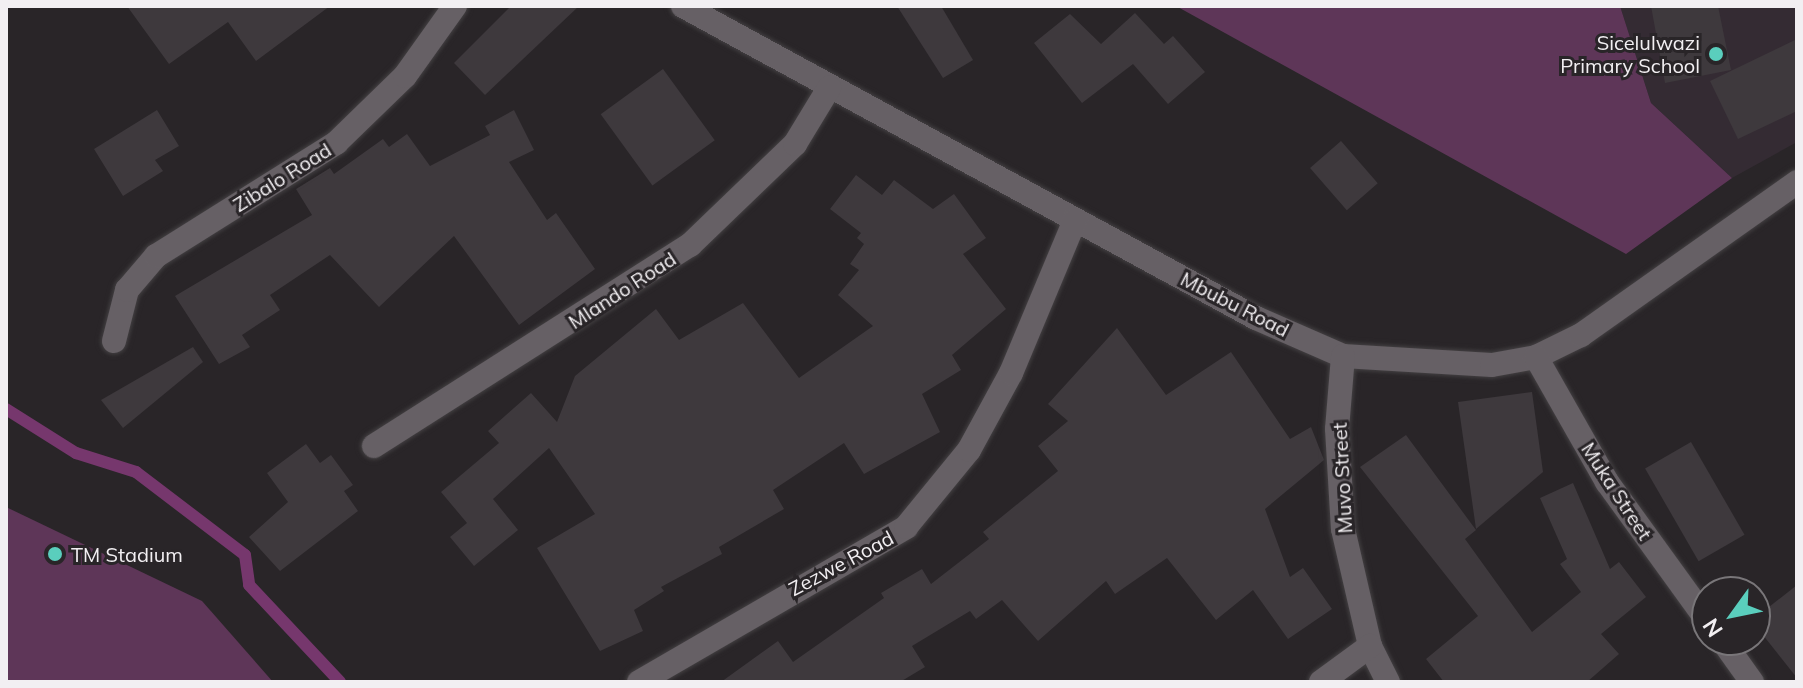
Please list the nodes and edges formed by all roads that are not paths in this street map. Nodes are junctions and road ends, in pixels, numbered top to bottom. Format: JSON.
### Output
{"nodes":[{"id":1,"x":455,"y":6,"type":"edge"},
{"id":2,"x":683,"y":6,"type":"edge"},
{"id":3,"x":829,"y":88,"type":"junction"},
{"id":4,"x":1797,"y":182,"type":"edge"},
{"id":5,"x":1075,"y":220,"type":"junction"},
{"id":6,"x":114,"y":341,"type":"dead end"},
{"id":7,"x":1343,"y":356,"type":"junction"},
{"id":8,"x":1536,"y":357,"type":"junction"},
{"id":9,"x":374,"y":446,"type":"dead end"},
{"id":10,"x":1691,"y":598,"type":"edge"},
{"id":11,"x":1370,"y":646,"type":"junction"},
{"id":12,"x":1733,"y":656,"type":"edge"},
{"id":13,"x":639,"y":682,"type":"edge"},
{"id":14,"x":1321,"y":682,"type":"edge"},
{"id":15,"x":1388,"y":682,"type":"edge"},
{"id":16,"x":1752,"y":682,"type":"edge"}],
"edges":[{"from":1,"to":6,"type":"street","name":"Zibalo Road"},
{"from":2,"to":3,"type":"street","name":"Mbubu Road"},
{"from":3,"to":5,"type":"street","name":"Mbubu Road"},
{"from":3,"to":9,"type":"street","name":"Mlando Road"},
{"from":4,"to":8,"type":"street","name":"Mbubu Road"},
{"from":5,"to":7,"type":"street","name":"Mbubu Road"},
{"from":5,"to":13,"type":"street","name":"Zezwe Road"},
{"from":7,"to":8,"type":"street","name":"Mbubu Road"},
{"from":7,"to":11,"type":"street","name":"Muvo Street"},
{"from":8,"to":10,"type":"street","name":"Muka Street"},
{"from":11,"to":14,"type":"street"},
{"from":11,"to":15,"type":"street","name":"Muvo Street"},
{"from":12,"to":16,"type":"street"}]}
